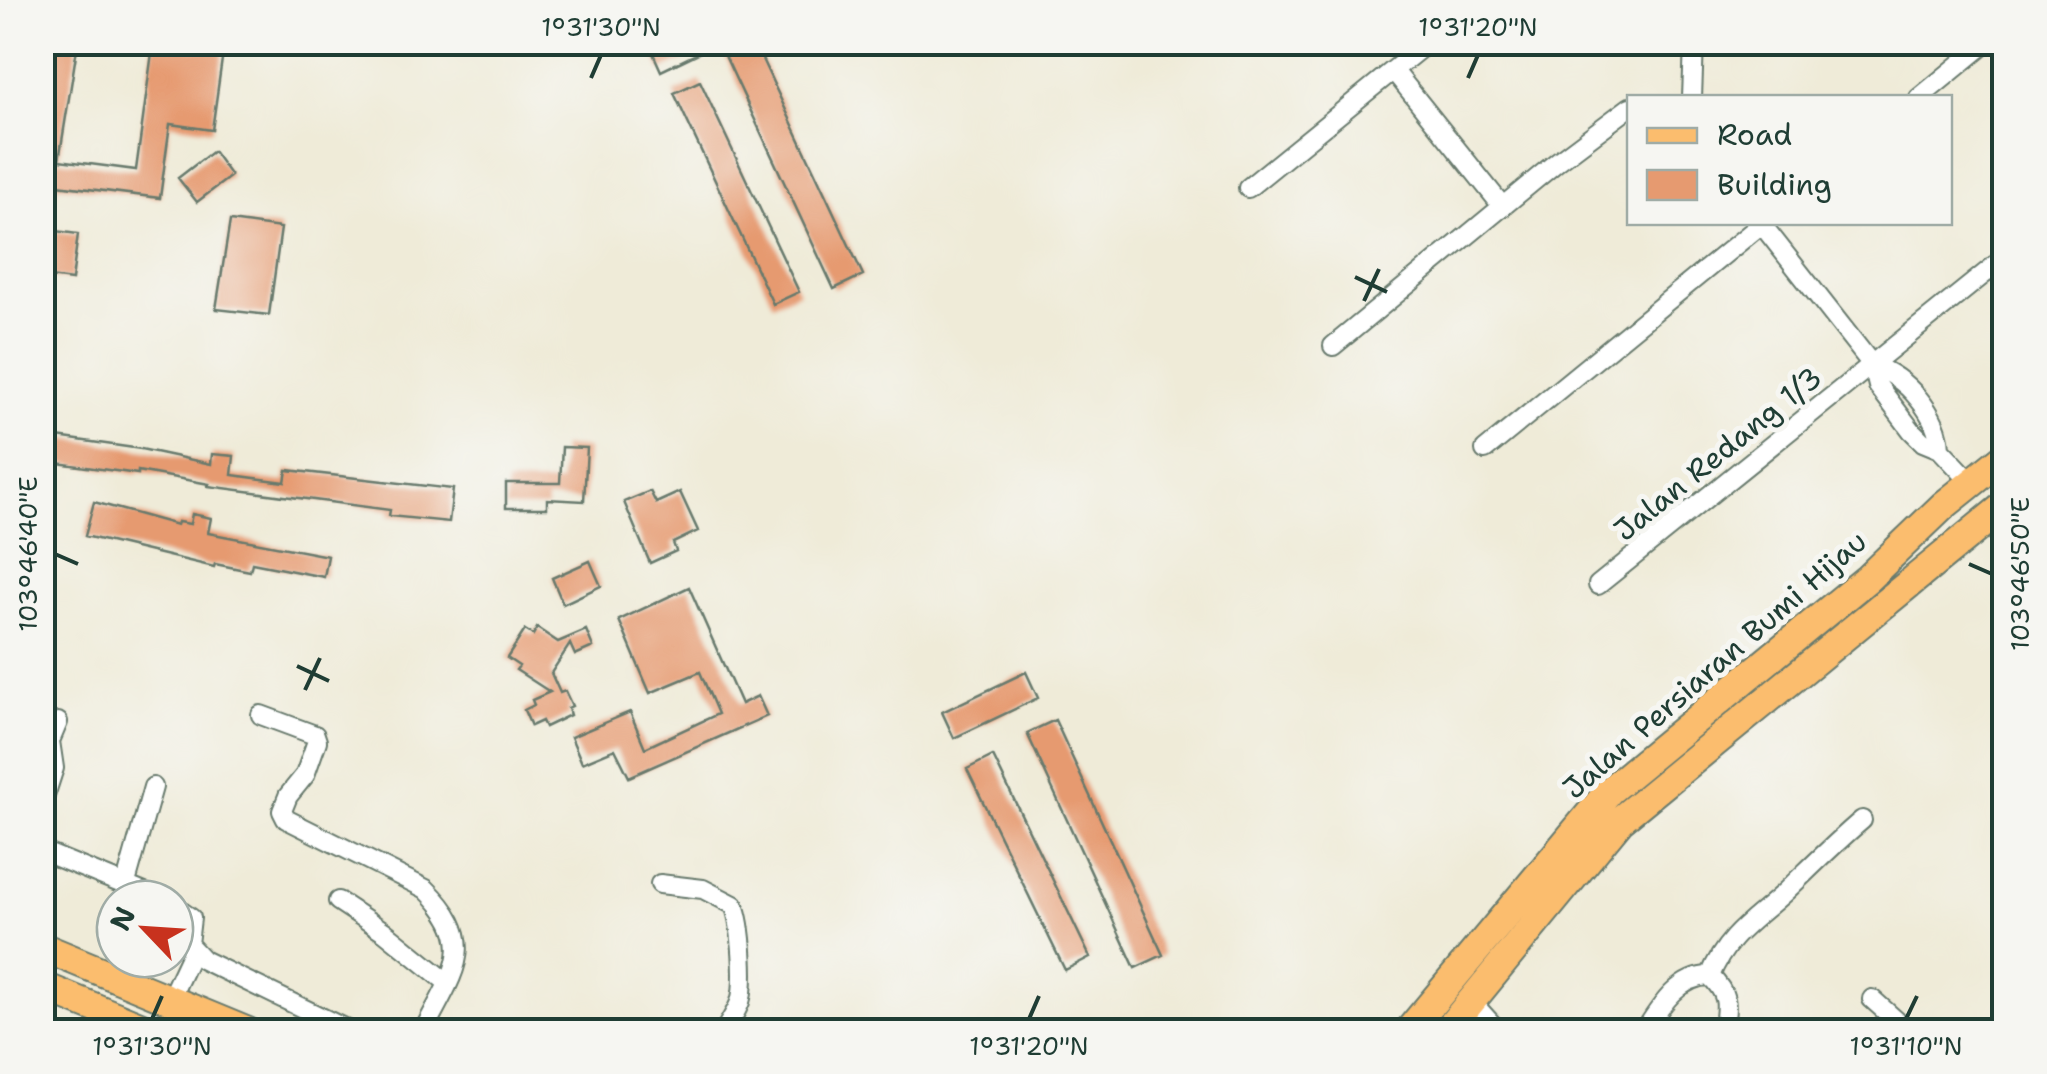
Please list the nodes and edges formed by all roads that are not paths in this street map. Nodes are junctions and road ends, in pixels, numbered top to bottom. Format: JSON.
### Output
{"nodes":[{"id":1,"x":1428,"y":42,"type":"edge"},
{"id":2,"x":1694,"y":42,"type":"edge"},
{"id":3,"x":1986,"y":42,"type":"edge"},
{"id":4,"x":1394,"y":71,"type":"junction"},
{"id":5,"x":1692,"y":95,"type":"edge"},
{"id":6,"x":1923,"y":95,"type":"edge"},
{"id":7,"x":1627,"y":109,"type":"edge"},
{"id":8,"x":1248,"y":188,"type":"dead end"},
{"id":9,"x":1503,"y":207,"type":"junction"},
{"id":10,"x":1760,"y":225,"type":"edge"},
{"id":11,"x":1764,"y":225,"type":"edge"},
{"id":12,"x":2004,"y":258,"type":"edge"},
{"id":13,"x":1333,"y":346,"type":"dead end"},
{"id":14,"x":1873,"y":366,"type":"junction"},
{"id":15,"x":1485,"y":450,"type":"dead end"},
{"id":16,"x":2004,"y":457,"type":"edge"},
{"id":17,"x":1972,"y":482,"type":"junction"},
{"id":18,"x":2004,"y":492,"type":"edge"},
{"id":19,"x":2004,"y":506,"type":"edge"},
{"id":20,"x":1930,"y":566,"type":"junction"},
{"id":21,"x":1598,"y":585,"type":"dead end"},
{"id":22,"x":261,"y":715,"type":"dead end"},
{"id":23,"x":58,"y":722,"type":"dead end"},
{"id":24,"x":153,"y":787,"type":"dead end"},
{"id":25,"x":42,"y":806,"type":"edge"},
{"id":26,"x":1862,"y":820,"type":"dead end"},
{"id":27,"x":42,"y":851,"type":"edge"},
{"id":28,"x":116,"y":879,"type":"edge"},
{"id":29,"x":127,"y":879,"type":"edge"},
{"id":30,"x":660,"y":884,"type":"dead end"},
{"id":31,"x":338,"y":901,"type":"dead end"},
{"id":32,"x":42,"y":948,"type":"edge"},
{"id":33,"x":195,"y":952,"type":"edge"},
{"id":34,"x":1710,"y":976,"type":"junction"},
{"id":35,"x":179,"y":979,"type":"edge"},
{"id":36,"x":448,"y":983,"type":"junction"},
{"id":37,"x":42,"y":986,"type":"edge"},
{"id":38,"x":170,"y":999,"type":"junction"},
{"id":39,"x":1872,"y":999,"type":"dead end"},
{"id":40,"x":1470,"y":1000,"type":"junction"},
{"id":41,"x":154,"y":1032,"type":"edge"},
{"id":42,"x":248,"y":1032,"type":"edge"},
{"id":43,"x":352,"y":1032,"type":"edge"},
{"id":44,"x":423,"y":1032,"type":"edge"},
{"id":45,"x":724,"y":1032,"type":"edge"},
{"id":46,"x":1408,"y":1032,"type":"edge"},
{"id":47,"x":1446,"y":1032,"type":"edge"},
{"id":48,"x":1499,"y":1032,"type":"edge"},
{"id":49,"x":1644,"y":1032,"type":"edge"},
{"id":50,"x":1723,"y":1032,"type":"edge"},
{"id":51,"x":1910,"y":1032,"type":"edge"}],
"edges":[{"from":1,"to":4,"type":"street"},
{"from":2,"to":5,"type":"street"},
{"from":3,"to":6,"type":"street"},
{"from":4,"to":8,"type":"street"},
{"from":4,"to":9,"type":"street"},
{"from":7,"to":9,"type":"street"},
{"from":9,"to":13,"type":"street"},
{"from":10,"to":15,"type":"street"},
{"from":11,"to":14,"type":"street"},
{"from":12,"to":14,"type":"street","name":"Jalan Redang 1/3"},
{"from":14,"to":17,"type":"street"},
{"from":14,"to":21,"type":"street","name":"Jalan Redang 1/3"},
{"from":16,"to":17,"type":"main road","name":"Jalan Persiaran Bumi Hijau"},
{"from":17,"to":18,"type":"main road"},
{"from":17,"to":20,"type":"main road"},
{"from":17,"to":46,"type":"main road","name":"Jalan Persiaran Bumi Hijau"},
{"from":19,"to":20,"type":"main road","name":"Jalan Persiaran Bumi Hijau"},
{"from":20,"to":40,"type":"main road","name":"Jalan Persiaran Bumi Hijau"},
{"from":22,"to":36,"type":"street"},
{"from":23,"to":25,"type":"street"},
{"from":24,"to":29,"type":"street"},
{"from":26,"to":34,"type":"street"},
{"from":27,"to":28,"type":"street"},
{"from":30,"to":45,"type":"street"},
{"from":31,"to":36,"type":"street"},
{"from":32,"to":38,"type":"main road"},
{"from":33,"to":43,"type":"street"},
{"from":34,"to":49,"type":"street"},
{"from":34,"to":50,"type":"street"},
{"from":35,"to":38,"type":"street"},
{"from":36,"to":44,"type":"street"},
{"from":37,"to":41,"type":"main road"},
{"from":38,"to":42,"type":"main road"},
{"from":39,"to":51,"type":"street"},
{"from":40,"to":47,"type":"main road","name":"Jalan Persiaran Bumi Hijau"},
{"from":40,"to":48,"type":"street"}]}
